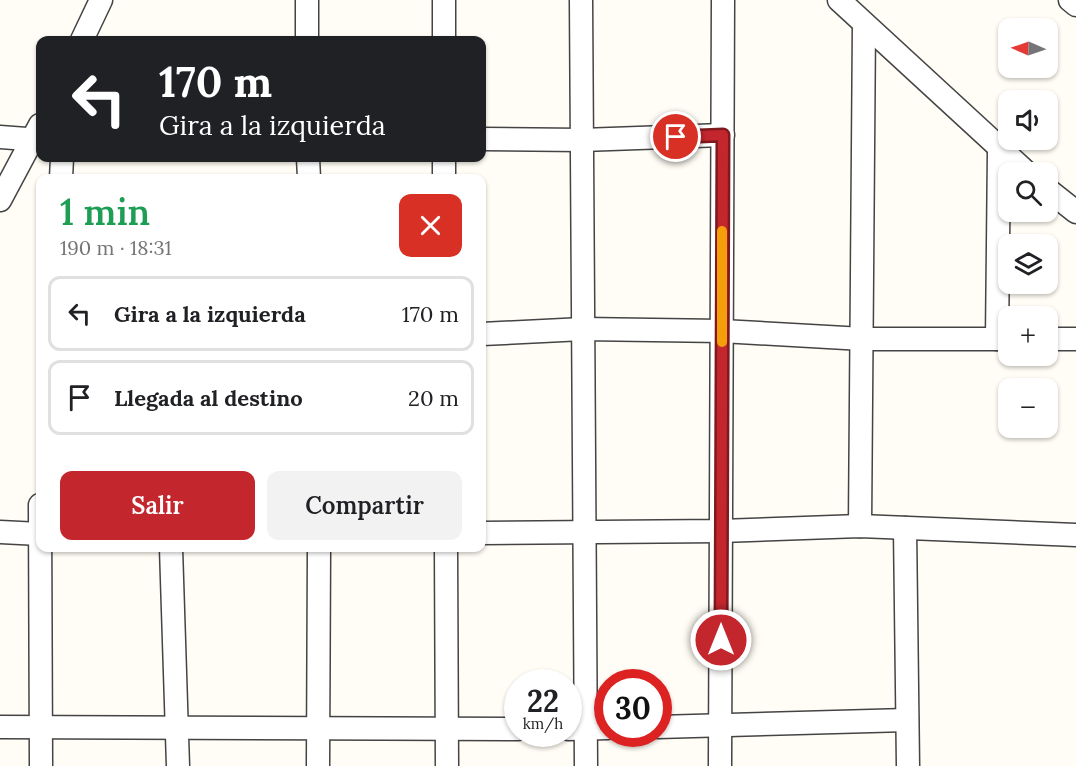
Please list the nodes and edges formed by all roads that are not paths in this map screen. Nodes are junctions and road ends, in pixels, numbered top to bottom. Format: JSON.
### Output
{"nodes":[{"id":1,"x":102,"y":0,"type":"edge"},
{"id":2,"x":308,"y":0,"type":"edge"},
{"id":3,"x":444,"y":0,"type":"edge"},
{"id":4,"x":581,"y":0,"type":"edge"},
{"id":5,"x":723,"y":0,"type":"edge"},
{"id":6,"x":839,"y":0,"type":"edge"},
{"id":7,"x":1070,"y":0,"type":"edge"},
{"id":8,"x":1076,"y":5,"type":"edge"},
{"id":9,"x":864,"y":24,"type":"junction"},
{"id":10,"x":84,"y":36,"type":"edge"},
{"id":11,"x":307,"y":36,"type":"edge"},
{"id":12,"x":444,"y":36,"type":"edge"},
{"id":13,"x":36,"y":135,"type":"edge"},
{"id":14,"x":723,"y":135,"type":"junction"},
{"id":15,"x":0,"y":137,"type":"edge"},
{"id":16,"x":36,"y":138,"type":"edge"},
{"id":17,"x":486,"y":139,"type":"edge"},
{"id":18,"x":582,"y":140,"type":"junction"},
{"id":19,"x":998,"y":149,"type":"edge"},
{"id":20,"x":999,"y":150,"type":"joint"},
{"id":21,"x":1014,"y":162,"type":"edge"},
{"id":22,"x":1058,"y":198,"type":"edge"},
{"id":23,"x":0,"y":200,"type":"edge"},
{"id":24,"x":1076,"y":212,"type":"edge"},
{"id":25,"x":1001,"y":306,"type":"edge"},
{"id":26,"x":583,"y":329,"type":"junction"},
{"id":27,"x":722,"y":331,"type":"junction"},
{"id":28,"x":486,"y":334,"type":"edge"},
{"id":29,"x":863,"y":339,"type":"junction"},
{"id":30,"x":998,"y":339,"type":"edge"},
{"id":31,"x":1058,"y":339,"type":"edge"},
{"id":32,"x":1076,"y":339,"type":"edge"},
{"id":33,"x":860,"y":526,"type":"junction"},
{"id":34,"x":904,"y":528,"type":"junction"},
{"id":35,"x":584,"y":531,"type":"junction"},
{"id":36,"x":721,"y":531,"type":"junction"},
{"id":37,"x":0,"y":532,"type":"edge"},
{"id":38,"x":486,"y":533,"type":"edge"},
{"id":39,"x":36,"y":534,"type":"edge"},
{"id":40,"x":1076,"y":535,"type":"edge"},
{"id":41,"x":40,"y":552,"type":"edge"},
{"id":42,"x":171,"y":552,"type":"edge"},
{"id":43,"x":319,"y":552,"type":"edge"},
{"id":44,"x":446,"y":552,"type":"edge"},
{"id":45,"x":907,"y":720,"type":"junction"},
{"id":46,"x":720,"y":726,"type":"junction"},
{"id":47,"x":42,"y":727,"type":"junction"},
{"id":48,"x":318,"y":727,"type":"junction"},
{"id":49,"x":0,"y":728,"type":"edge"},
{"id":50,"x":587,"y":728,"type":"edge"},
{"id":51,"x":672,"y":728,"type":"edge"},
{"id":52,"x":177,"y":729,"type":"junction"},
{"id":53,"x":447,"y":729,"type":"junction"},
{"id":54,"x":504,"y":729,"type":"edge"},
{"id":55,"x":41,"y":766,"type":"edge"},
{"id":56,"x":177,"y":766,"type":"edge"},
{"id":57,"x":318,"y":766,"type":"edge"},
{"id":58,"x":447,"y":766,"type":"edge"},
{"id":59,"x":586,"y":766,"type":"edge"},
{"id":60,"x":720,"y":766,"type":"edge"},
{"id":61,"x":908,"y":766,"type":"edge"}],
"edges":[{"from":1,"to":10,"type":"street"},
{"from":2,"to":11,"type":"street"},
{"from":3,"to":12,"type":"street"},
{"from":4,"to":18,"type":"street"},
{"from":5,"to":14,"type":"street"},
{"from":6,"to":9,"type":"street"},
{"from":7,"to":8,"type":"street"},
{"from":9,"to":19,"type":"street"},
{"from":9,"to":29,"type":"street"},
{"from":13,"to":15,"type":"street"},
{"from":14,"to":18,"type":"street"},
{"from":14,"to":27,"type":"street"},
{"from":16,"to":23,"type":"street"},
{"from":17,"to":18,"type":"street"},
{"from":18,"to":26,"type":"street"},
{"from":20,"to":21,"type":"street"},
{"from":20,"to":25,"type":"street"},
{"from":22,"to":24,"type":"street"},
{"from":26,"to":27,"type":"street"},
{"from":26,"to":28,"type":"street"},
{"from":26,"to":35,"type":"street"},
{"from":27,"to":29,"type":"street"},
{"from":27,"to":36,"type":"street"},
{"from":29,"to":30,"type":"street"},
{"from":29,"to":33,"type":"street"},
{"from":31,"to":32,"type":"street"},
{"from":33,"to":34,"type":"street"},
{"from":33,"to":36,"type":"street"},
{"from":34,"to":40,"type":"street"},
{"from":34,"to":45,"type":"street"},
{"from":35,"to":36,"type":"street"},
{"from":35,"to":38,"type":"street"},
{"from":35,"to":50,"type":"street"},
{"from":36,"to":46,"type":"street"},
{"from":37,"to":39,"type":"street"},
{"from":41,"to":47,"type":"street"},
{"from":42,"to":52,"type":"street"},
{"from":43,"to":48,"type":"street"},
{"from":44,"to":53,"type":"street"},
{"from":45,"to":46,"type":"street"},
{"from":45,"to":61,"type":"street"},
{"from":46,"to":51,"type":"street"},
{"from":46,"to":60,"type":"street"},
{"from":47,"to":49,"type":"street"},
{"from":47,"to":52,"type":"street"},
{"from":47,"to":55,"type":"street"},
{"from":48,"to":52,"type":"street"},
{"from":48,"to":53,"type":"street"},
{"from":48,"to":57,"type":"street"},
{"from":50,"to":59,"type":"street"},
{"from":52,"to":56,"type":"street"},
{"from":53,"to":54,"type":"street"},
{"from":53,"to":58,"type":"street"}]}
